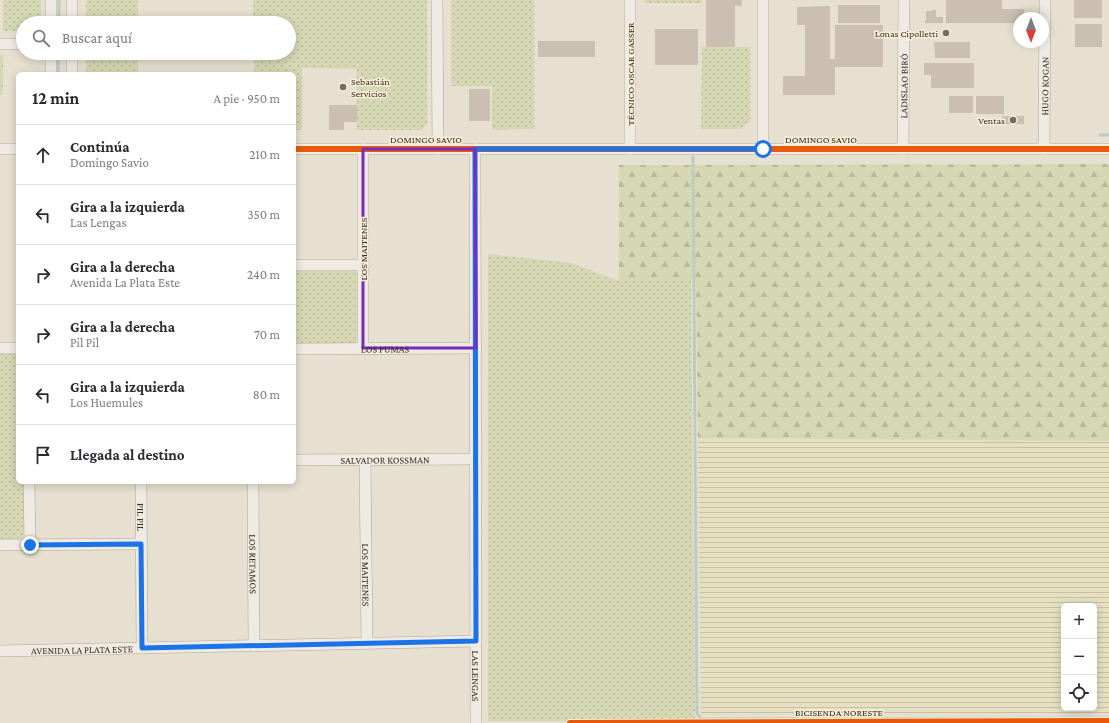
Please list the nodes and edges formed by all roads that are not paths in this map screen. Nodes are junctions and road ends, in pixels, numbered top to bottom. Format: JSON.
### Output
{"nodes":[{"id":1,"x":51,"y":0,"type":"edge"},
{"id":2,"x":72,"y":0,"type":"edge"},
{"id":3,"x":437,"y":0,"type":"edge"},
{"id":4,"x":630,"y":0,"type":"edge"},
{"id":5,"x":763,"y":0,"type":"edge"},
{"id":6,"x":904,"y":0,"type":"edge"},
{"id":7,"x":1045,"y":0,"type":"edge"},
{"id":8,"x":51,"y":16,"type":"edge"},
{"id":9,"x":72,"y":16,"type":"edge"},
{"id":10,"x":0,"y":44,"type":"edge"},
{"id":11,"x":16,"y":44,"type":"edge"},
{"id":12,"x":51,"y":60,"type":"edge"},
{"id":13,"x":72,"y":60,"type":"edge"},
{"id":14,"x":51,"y":72,"type":"edge"},
{"id":15,"x":72,"y":72,"type":"edge"},
{"id":16,"x":0,"y":149,"type":"edge"},
{"id":17,"x":16,"y":149,"type":"edge"},
{"id":18,"x":296,"y":149,"type":"edge"},
{"id":19,"x":363,"y":149,"type":"junction"},
{"id":20,"x":438,"y":149,"type":"junction"},
{"id":21,"x":475,"y":149,"type":"junction"},
{"id":22,"x":630,"y":149,"type":"junction"},
{"id":23,"x":763,"y":149,"type":"junction"},
{"id":24,"x":903,"y":149,"type":"junction"},
{"id":25,"x":1044,"y":149,"type":"junction"},
{"id":26,"x":1109,"y":149,"type":"edge"},
{"id":27,"x":296,"y":265,"type":"edge"},
{"id":28,"x":363,"y":265,"type":"junction"},
{"id":29,"x":0,"y":348,"type":"edge"},
{"id":30,"x":16,"y":348,"type":"edge"},
{"id":31,"x":363,"y":348,"type":"junction"},
{"id":32,"x":476,"y":348,"type":"junction"},
{"id":33,"x":296,"y":349,"type":"edge"},
{"id":34,"x":476,"y":459,"type":"junction"},
{"id":35,"x":296,"y":460,"type":"edge"},
{"id":36,"x":365,"y":460,"type":"junction"},
{"id":37,"x":29,"y":484,"type":"edge"},
{"id":38,"x":141,"y":484,"type":"edge"},
{"id":39,"x":253,"y":484,"type":"edge"},
{"id":40,"x":141,"y":544,"type":"junction"},
{"id":41,"x":0,"y":545,"type":"edge"},
{"id":42,"x":30,"y":545,"type":"junction"},
{"id":43,"x":476,"y":641,"type":"junction"},
{"id":44,"x":367,"y":643,"type":"junction"},
{"id":45,"x":254,"y":646,"type":"junction"},
{"id":46,"x":142,"y":648,"type":"junction"},
{"id":47,"x":0,"y":651,"type":"edge"},
{"id":48,"x":476,"y":723,"type":"edge"}],
"edges":[{"from":1,"to":8,"type":"street"},
{"from":2,"to":9,"type":"street"},
{"from":3,"to":20,"type":"street"},
{"from":4,"to":22,"type":"street","name":"TÉCNICO OSCAR GASSER"},
{"from":5,"to":23,"type":"street"},
{"from":6,"to":24,"type":"street","name":"LADISLAO BIRÓ"},
{"from":7,"to":25,"type":"street","name":"HUGO KOGAN"},
{"from":10,"to":11,"type":"street"},
{"from":12,"to":14,"type":"street"},
{"from":13,"to":15,"type":"street"},
{"from":16,"to":17,"type":"street"},
{"from":18,"to":19,"type":"street","name":"DOMINGO SAVIO"},
{"from":19,"to":20,"type":"street","name":"DOMINGO SAVIO"},
{"from":19,"to":28,"type":"street","name":"LOS MAITENES"},
{"from":20,"to":21,"type":"street","name":"DOMINGO SAVIO"},
{"from":21,"to":22,"type":"street","name":"DOMINGO SAVIO"},
{"from":21,"to":32,"type":"street","name":"LAS LENGAS"},
{"from":22,"to":23,"type":"street","name":"DOMINGO SAVIO"},
{"from":23,"to":24,"type":"street","name":"DOMINGO SAVIO"},
{"from":24,"to":25,"type":"street","name":"DOMINGO SAVIO"},
{"from":25,"to":26,"type":"street","name":"DOMINGO SAVIO"},
{"from":27,"to":28,"type":"street"},
{"from":28,"to":31,"type":"street","name":"LOS MAITENES"},
{"from":29,"to":30,"type":"street"},
{"from":31,"to":32,"type":"street","name":"LOS PUMAS"},
{"from":31,"to":33,"type":"street","name":"LOS PUMAS"},
{"from":32,"to":34,"type":"street","name":"LAS LENGAS"},
{"from":34,"to":36,"type":"street","name":"SALVADOR KOSSMAN"},
{"from":34,"to":43,"type":"street","name":"LAS LENGAS"},
{"from":35,"to":36,"type":"street","name":"SALVADOR KOSSMAN"},
{"from":36,"to":44,"type":"street","name":"LOS MAITENES"},
{"from":37,"to":42,"type":"street"},
{"from":38,"to":40,"type":"street","name":"PIL PIL"},
{"from":39,"to":45,"type":"street","name":"LOS RETAMOS"},
{"from":40,"to":42,"type":"street"},
{"from":40,"to":46,"type":"street","name":"PIL PIL"},
{"from":41,"to":42,"type":"street"},
{"from":43,"to":44,"type":"street","name":"AVENIDA LA PLATA ESTE"},
{"from":43,"to":48,"type":"street","name":"LAS LENGAS"},
{"from":44,"to":45,"type":"street","name":"AVENIDA LA PLATA ESTE"},
{"from":45,"to":46,"type":"street","name":"AVENIDA LA PLATA ESTE"},
{"from":46,"to":47,"type":"street","name":"AVENIDA LA PLATA ESTE"}]}
